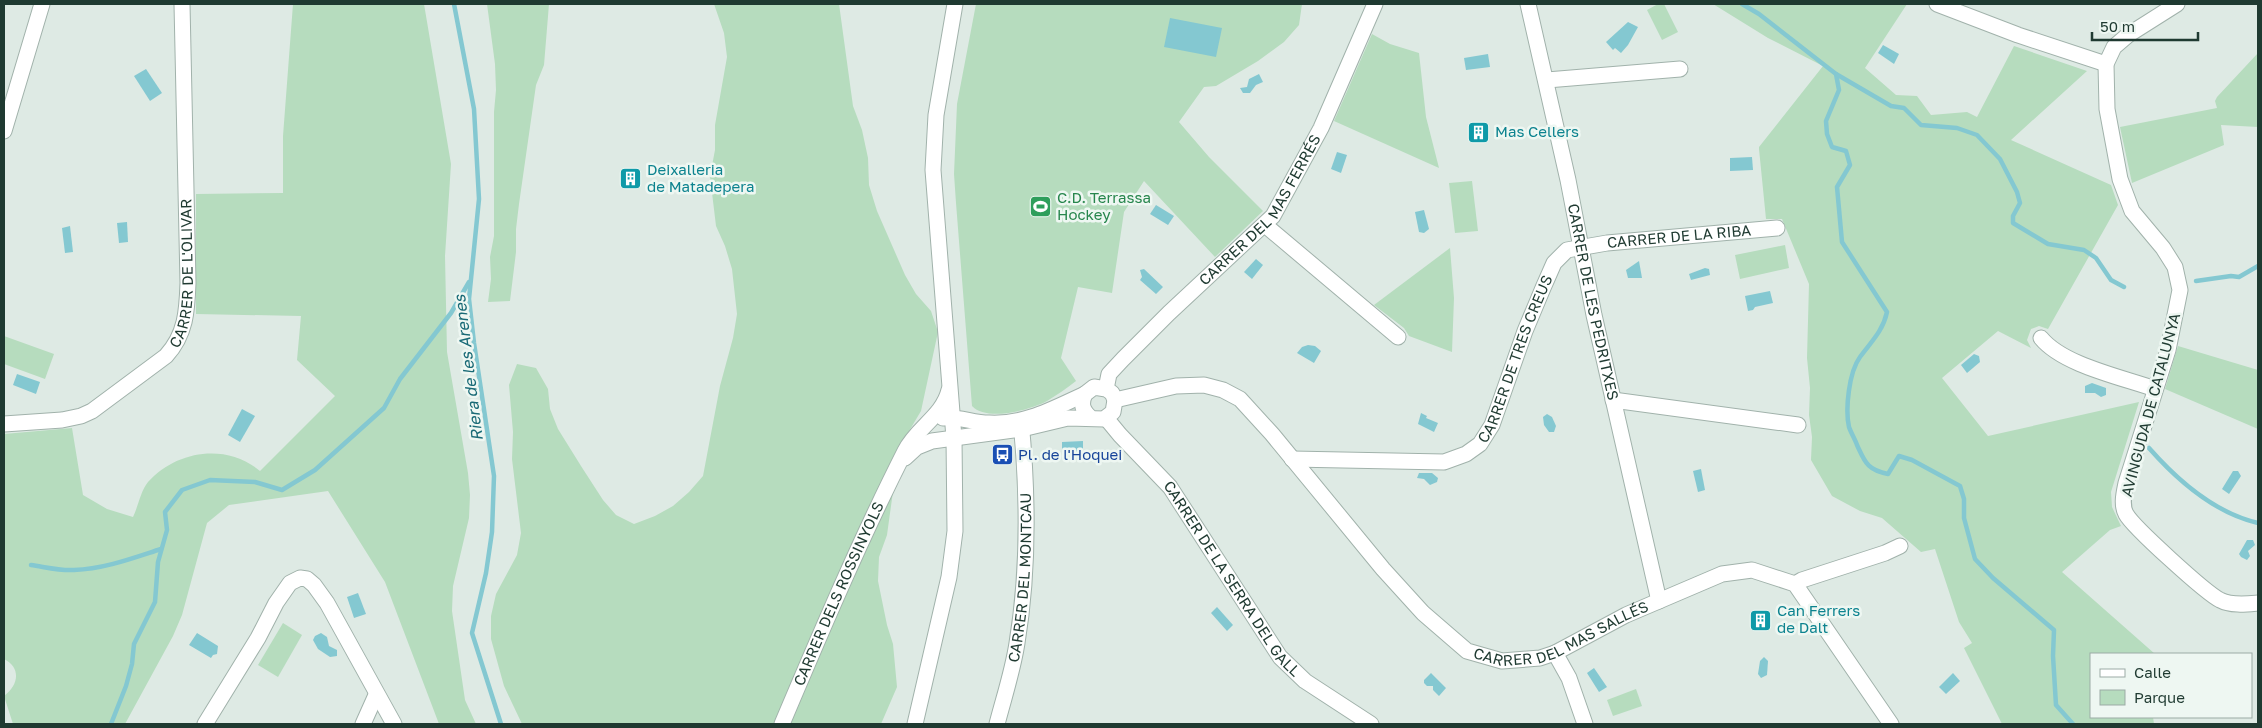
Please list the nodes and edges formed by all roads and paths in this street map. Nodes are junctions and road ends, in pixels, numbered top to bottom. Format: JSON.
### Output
{"nodes":[{"id":1,"x":42,"y":4,"type":"edge"},
{"id":2,"x":182,"y":4,"type":"edge"},
{"id":3,"x":955,"y":4,"type":"edge"},
{"id":4,"x":1375,"y":4,"type":"edge"},
{"id":5,"x":1528,"y":4,"type":"edge"},
{"id":6,"x":1937,"y":4,"type":"edge"},
{"id":7,"x":2177,"y":4,"type":"edge"},
{"id":8,"x":2106,"y":64,"type":"junction"},
{"id":9,"x":1680,"y":69,"type":"dead end"},
{"id":10,"x":1547,"y":80,"type":"junction"},
{"id":11,"x":4,"y":131,"type":"edge"},
{"id":12,"x":1265,"y":225,"type":"junction"},
{"id":13,"x":1777,"y":228,"type":"dead end"},
{"id":14,"x":1581,"y":246,"type":"junction"},
{"id":15,"x":1398,"y":337,"type":"dead end"},
{"id":16,"x":2041,"y":338,"type":"dead end"},
{"id":17,"x":950,"y":385,"type":"junction"},
{"id":18,"x":2154,"y":389,"type":"junction"},
{"id":19,"x":1085,"y":394,"type":"junction"},
{"id":20,"x":1111,"y":394,"type":"junction"},
{"id":21,"x":1613,"y":400,"type":"junction"},
{"id":22,"x":952,"y":417,"type":"junction"},
{"id":23,"x":1099,"y":418,"type":"junction"},
{"id":24,"x":4,"y":424,"type":"edge"},
{"id":25,"x":1798,"y":424,"type":"dead end"},
{"id":26,"x":1022,"y":425,"type":"junction"},
{"id":27,"x":922,"y":428,"type":"junction"},
{"id":28,"x":954,"y":438,"type":"junction"},
{"id":29,"x":924,"y":444,"type":"junction"},
{"id":30,"x":1292,"y":459,"type":"junction"},
{"id":31,"x":899,"y":464,"type":"junction"},
{"id":32,"x":956,"y":469,"type":"junction"},
{"id":33,"x":1900,"y":546,"type":"dead end"},
{"id":34,"x":1795,"y":584,"type":"junction"},
{"id":35,"x":1659,"y":601,"type":"junction"},
{"id":36,"x":2258,"y":603,"type":"edge"},
{"id":37,"x":1555,"y":653,"type":"junction"},
{"id":38,"x":376,"y":695,"type":"junction"},
{"id":39,"x":205,"y":724,"type":"edge"},
{"id":40,"x":363,"y":724,"type":"edge"},
{"id":41,"x":394,"y":724,"type":"edge"},
{"id":42,"x":782,"y":724,"type":"edge"},
{"id":43,"x":915,"y":724,"type":"edge"},
{"id":44,"x":997,"y":724,"type":"edge"},
{"id":45,"x":1371,"y":724,"type":"edge"},
{"id":46,"x":1585,"y":724,"type":"edge"},
{"id":47,"x":1891,"y":724,"type":"edge"}],
"edges":[{"from":1,"to":11,"type":"street"},
{"from":2,"to":24,"type":"street","name":"CARRER DE L'OLIVAR"},
{"from":3,"to":17,"type":"street"},
{"from":4,"to":12,"type":"street","name":"CARRER DEL MAS FERRÉS"},
{"from":5,"to":10,"type":"street","name":"CARRER DE LES PEDRITXES"},
{"from":6,"to":8,"type":"street"},
{"from":7,"to":8,"type":"street"},
{"from":8,"to":18,"type":"street","name":"AVINGUDA DE CATALUNYA"},
{"from":9,"to":10,"type":"street"},
{"from":10,"to":14,"type":"street","name":"CARRER DE LES PEDRITXES"},
{"from":12,"to":15,"type":"street"},
{"from":12,"to":20,"type":"street","name":"CARRER DEL MAS FERRÉS"},
{"from":13,"to":14,"type":"street","name":"CARRER DE LA RIBA"},
{"from":14,"to":21,"type":"street","name":"CARRER DE LES PEDRITXES"},
{"from":14,"to":30,"type":"street","name":"CARRER DE TRES CREUS"},
{"from":16,"to":18,"type":"street"},
{"from":17,"to":22,"type":"street"},
{"from":17,"to":27,"type":"street","name":"CARRER DELS ROSSINYOLS"},
{"from":18,"to":36,"type":"street","name":"AVINGUDA DE CATALUNYA"},
{"from":19,"to":20,"type":"street"},
{"from":19,"to":23,"type":"street"},
{"from":19,"to":26,"type":"street"},
{"from":20,"to":23,"type":"street"},
{"from":20,"to":30,"type":"street","name":"CARRER DEL MAS SALLÉS"},
{"from":21,"to":25,"type":"street"},
{"from":21,"to":35,"type":"street","name":"CARRER DE LES PEDRITXES"},
{"from":22,"to":26,"type":"street"},
{"from":22,"to":27,"type":"street"},
{"from":22,"to":28,"type":"street"},
{"from":23,"to":26,"type":"street"},
{"from":23,"to":45,"type":"street","name":"CARRER DE LA SERRA DEL GALL"},
{"from":26,"to":28,"type":"street","name":"CARRER DELS ROSSINYOLS"},
{"from":26,"to":44,"type":"street","name":"CARRER DEL MONTCAU"},
{"from":27,"to":31,"type":"street","name":"CARRER DELS ROSSINYOLS"},
{"from":28,"to":29,"type":"street","name":"CARRER DELS ROSSINYOLS"},
{"from":28,"to":32,"type":"street"},
{"from":29,"to":31,"type":"street","name":"CARRER DELS ROSSINYOLS"},
{"from":29,"to":32,"type":"street"},
{"from":30,"to":37,"type":"street","name":"CARRER DEL MAS SALLÉS"},
{"from":31,"to":42,"type":"street","name":"CARRER DELS ROSSINYOLS"},
{"from":32,"to":43,"type":"street"},
{"from":33,"to":34,"type":"street"},
{"from":34,"to":35,"type":"street","name":"CARRER DEL MAS SALLÉS"},
{"from":34,"to":47,"type":"street"},
{"from":35,"to":37,"type":"street","name":"CARRER DEL MAS SALLÉS"},
{"from":37,"to":46,"type":"street"},
{"from":38,"to":39,"type":"street"},
{"from":38,"to":40,"type":"street"},
{"from":38,"to":41,"type":"street"}]}
